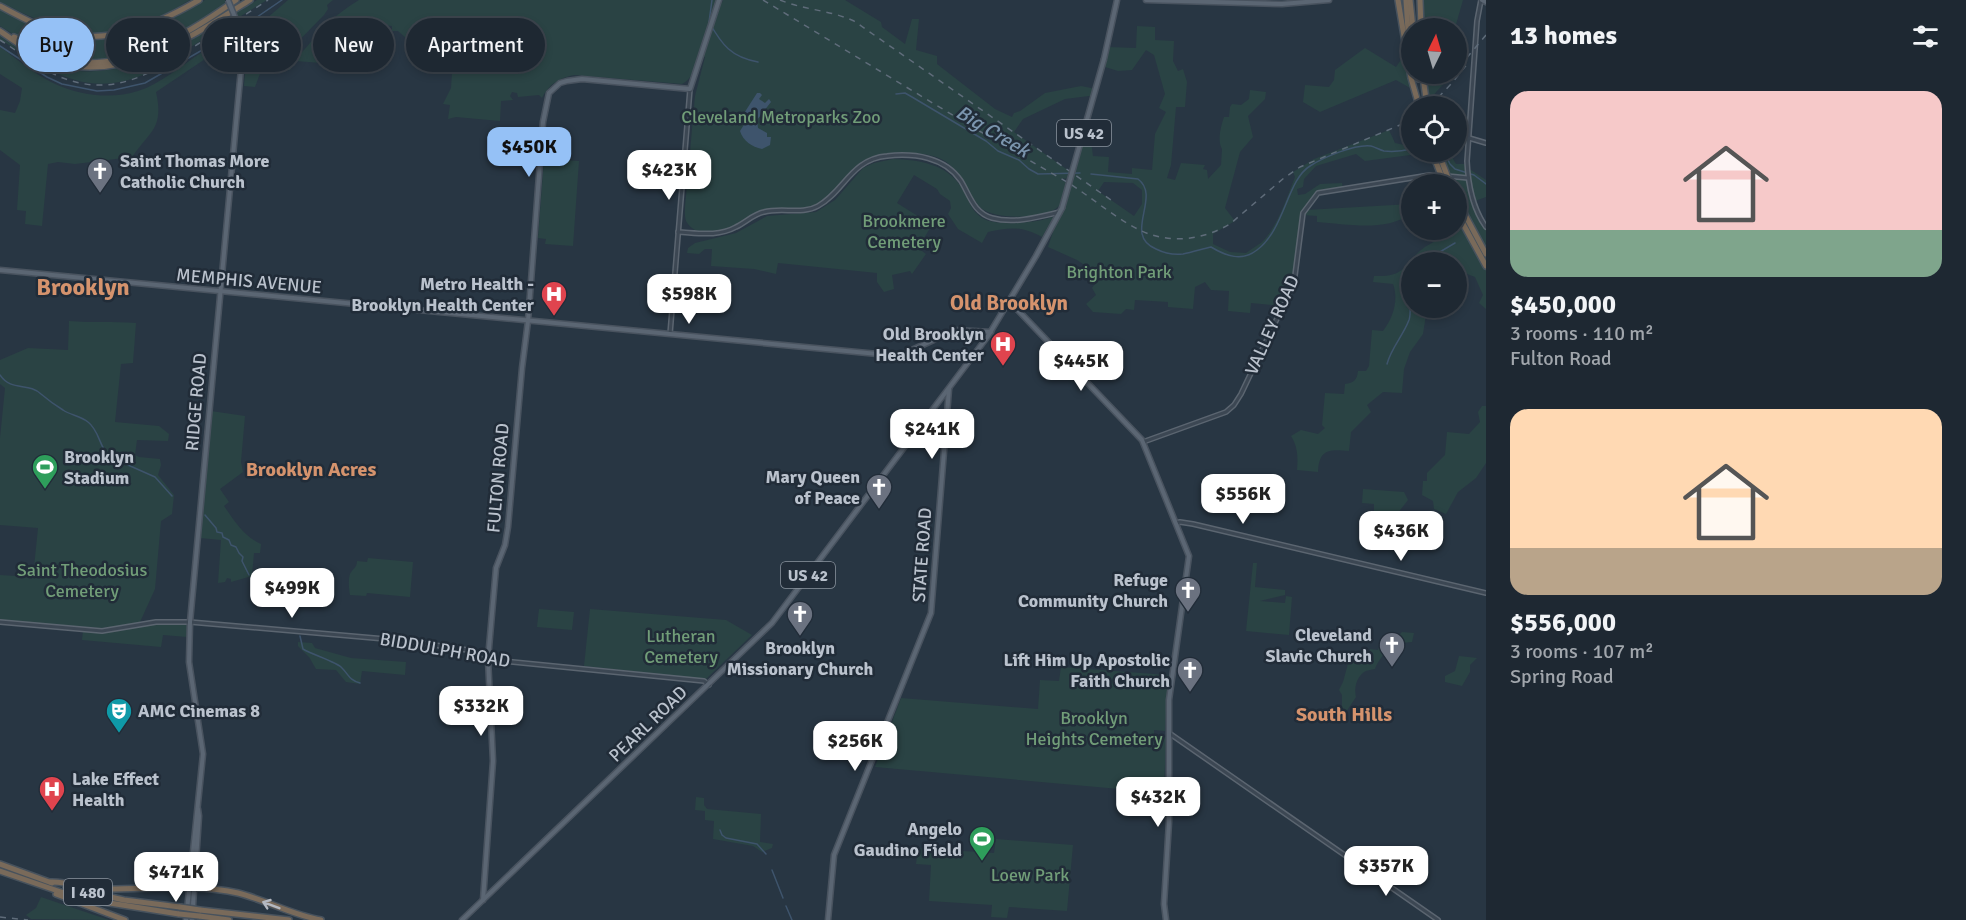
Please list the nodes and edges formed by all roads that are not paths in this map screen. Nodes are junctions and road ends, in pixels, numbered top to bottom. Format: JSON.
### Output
{"nodes":[{"id":1,"x":199,"y":0,"type":"edge"},
{"id":2,"x":228,"y":0,"type":"edge"},
{"id":3,"x":236,"y":0,"type":"edge"},
{"id":4,"x":250,"y":0,"type":"edge"},
{"id":5,"x":719,"y":0,"type":"edge"},
{"id":6,"x":1117,"y":0,"type":"edge"},
{"id":7,"x":1146,"y":0,"type":"edge"},
{"id":8,"x":1329,"y":0,"type":"edge"},
{"id":9,"x":1398,"y":0,"type":"edge"},
{"id":10,"x":1408,"y":0,"type":"edge"},
{"id":11,"x":1420,"y":0,"type":"edge"},
{"id":12,"x":1481,"y":0,"type":"edge"},
{"id":13,"x":1486,"y":2,"type":"edge"},
{"id":14,"x":0,"y":6,"type":"edge"},
{"id":15,"x":1403,"y":18,"type":"edge"},
{"id":16,"x":1409,"y":18,"type":"edge"},
{"id":17,"x":1411,"y":18,"type":"edge"},
{"id":18,"x":1420,"y":18,"type":"edge"},
{"id":19,"x":0,"y":30,"type":"edge"},
{"id":20,"x":690,"y":88,"type":"junction"},
{"id":21,"x":1469,"y":138,"type":"junction"},
{"id":22,"x":1486,"y":143,"type":"edge"},
{"id":23,"x":1468,"y":177,"type":"junction"},
{"id":24,"x":1061,"y":210,"type":"junction"},
{"id":25,"x":1467,"y":226,"type":"edge"},
{"id":26,"x":1486,"y":227,"type":"edge"},
{"id":27,"x":678,"y":232,"type":"junction"},
{"id":28,"x":1470,"y":232,"type":"junction"},
{"id":29,"x":1486,"y":254,"type":"edge"},
{"id":30,"x":1486,"y":266,"type":"edge"},
{"id":31,"x":0,"y":270,"type":"edge"},
{"id":32,"x":220,"y":292,"type":"junction"},
{"id":33,"x":1009,"y":302,"type":"junction"},
{"id":34,"x":528,"y":321,"type":"junction"},
{"id":35,"x":991,"y":332,"type":"junction"},
{"id":36,"x":670,"y":334,"type":"junction"},
{"id":37,"x":949,"y":388,"type":"junction"},
{"id":38,"x":1143,"y":442,"type":"junction"},
{"id":39,"x":1176,"y":523,"type":"junction"},
{"id":40,"x":1486,"y":593,"type":"edge"},
{"id":41,"x":0,"y":622,"type":"edge"},
{"id":42,"x":190,"y":622,"type":"junction"},
{"id":43,"x":488,"y":659,"type":"junction"},
{"id":44,"x":709,"y":685,"type":"junction"},
{"id":45,"x":1169,"y":733,"type":"junction"},
{"id":46,"x":198,"y":808,"type":"junction"},
{"id":47,"x":0,"y":864,"type":"edge"},
{"id":48,"x":0,"y":871,"type":"edge"},
{"id":49,"x":190,"y":874,"type":"junction"},
{"id":50,"x":49,"y":885,"type":"junction"},
{"id":51,"x":156,"y":889,"type":"junction"},
{"id":52,"x":192,"y":889,"type":"junction"},
{"id":53,"x":483,"y":900,"type":"junction"},
{"id":54,"x":125,"y":920,"type":"edge"},
{"id":55,"x":186,"y":920,"type":"edge"},
{"id":56,"x":192,"y":920,"type":"edge"},
{"id":57,"x":229,"y":920,"type":"edge"},
{"id":58,"x":289,"y":920,"type":"edge"},
{"id":59,"x":321,"y":920,"type":"edge"},
{"id":60,"x":462,"y":920,"type":"edge"},
{"id":61,"x":828,"y":920,"type":"edge"},
{"id":62,"x":1166,"y":920,"type":"edge"},
{"id":63,"x":1438,"y":920,"type":"edge"}],
"edges":[{"from":1,"to":14,"type":"highway"},
{"from":2,"to":32,"type":"main road","name":"RIDGE ROAD","bridge":true},
{"from":3,"to":19,"type":"highway"},
{"from":4,"to":19,"type":"highway"},
{"from":5,"to":20,"type":"main road"},
{"from":6,"to":24,"type":"main road","name":"PEARL ROAD","number":"US 42","bridge":true},
{"from":7,"to":8,"type":"main road"},
{"from":9,"to":15,"type":"highway"},
{"from":10,"to":16,"type":"highway"},
{"from":10,"to":17,"type":"highway"},
{"from":11,"to":18,"type":"highway"},
{"from":12,"to":13,"type":"main road"},
{"from":12,"to":21,"type":"street"},
{"from":20,"to":27,"type":"street"},
{"from":20,"to":34,"type":"main road","name":"FULTON ROAD"},
{"from":21,"to":22,"type":"street"},
{"from":21,"to":23,"type":"street"},
{"from":23,"to":26,"type":"street"},
{"from":23,"to":38,"type":"street","name":"VALLEY ROAD"},
{"from":24,"to":27,"type":"street"},
{"from":24,"to":33,"type":"main road","name":"PEARL ROAD","number":"US 42"},
{"from":25,"to":28,"type":"highway"},
{"from":27,"to":36,"type":"street"},
{"from":28,"to":29,"type":"highway"},
{"from":28,"to":30,"type":"highway"},
{"from":31,"to":32,"type":"main road","name":"MEMPHIS AVENUE"},
{"from":32,"to":34,"type":"main road","name":"MEMPHIS AVENUE"},
{"from":32,"to":42,"type":"main road","name":"RIDGE ROAD"},
{"from":33,"to":35,"type":"main road","name":"PEARL ROAD","number":"US 42"},
{"from":33,"to":38,"type":"main road"},
{"from":34,"to":36,"type":"main road","name":"MEMPHIS AVENUE"},
{"from":34,"to":43,"type":"main road","name":"FULTON ROAD"},
{"from":35,"to":36,"type":"main road","name":"MEMPHIS AVENUE"},
{"from":35,"to":37,"type":"main road","name":"PEARL ROAD","number":"US 42"},
{"from":37,"to":44,"type":"main road","name":"PEARL ROAD","number":"US 42"},
{"from":37,"to":61,"type":"main road","name":"STATE ROAD"},
{"from":38,"to":39,"type":"main road"},
{"from":39,"to":40,"type":"street"},
{"from":39,"to":45,"type":"main road"},
{"from":41,"to":42,"type":"street","name":"BIDDULPH ROAD"},
{"from":42,"to":43,"type":"street","name":"BIDDULPH ROAD"},
{"from":42,"to":46,"type":"main road","name":"RIDGE ROAD"},
{"from":43,"to":44,"type":"street","name":"BIDDULPH ROAD"},
{"from":43,"to":53,"type":"main road","name":"FULTON ROAD"},
{"from":44,"to":53,"type":"main road","name":"PEARL ROAD","number":"US 42"},
{"from":45,"to":62,"type":"main road"},
{"from":45,"to":63,"type":"street"},
{"from":46,"to":49,"type":"main road","name":"RIDGE ROAD"},
{"from":46,"to":52,"type":"main road","name":"RIDGE ROAD"},
{"from":47,"to":50,"type":"highway","number":"I 480"},
{"from":48,"to":50,"type":"highway","number":"I 480"},
{"from":49,"to":51,"type":"highway"},
{"from":49,"to":52,"type":"main road","name":"RIDGE ROAD"},
{"from":50,"to":51,"type":"highway"},
{"from":50,"to":54,"type":"highway"},
{"from":50,"to":57,"type":"highway","number":"I 480","bridge":true},
{"from":50,"to":58,"type":"highway","number":"I 480","bridge":true},
{"from":51,"to":52,"type":"highway"},
{"from":52,"to":55,"type":"main road","name":"RIDGE ROAD"},
{"from":52,"to":56,"type":"main road","name":"RIDGE ROAD"},
{"from":59,"to":52,"type":"highway","one_way":true},
{"from":53,"to":60,"type":"main road","name":"PEARL ROAD","number":"US 42"}]}
